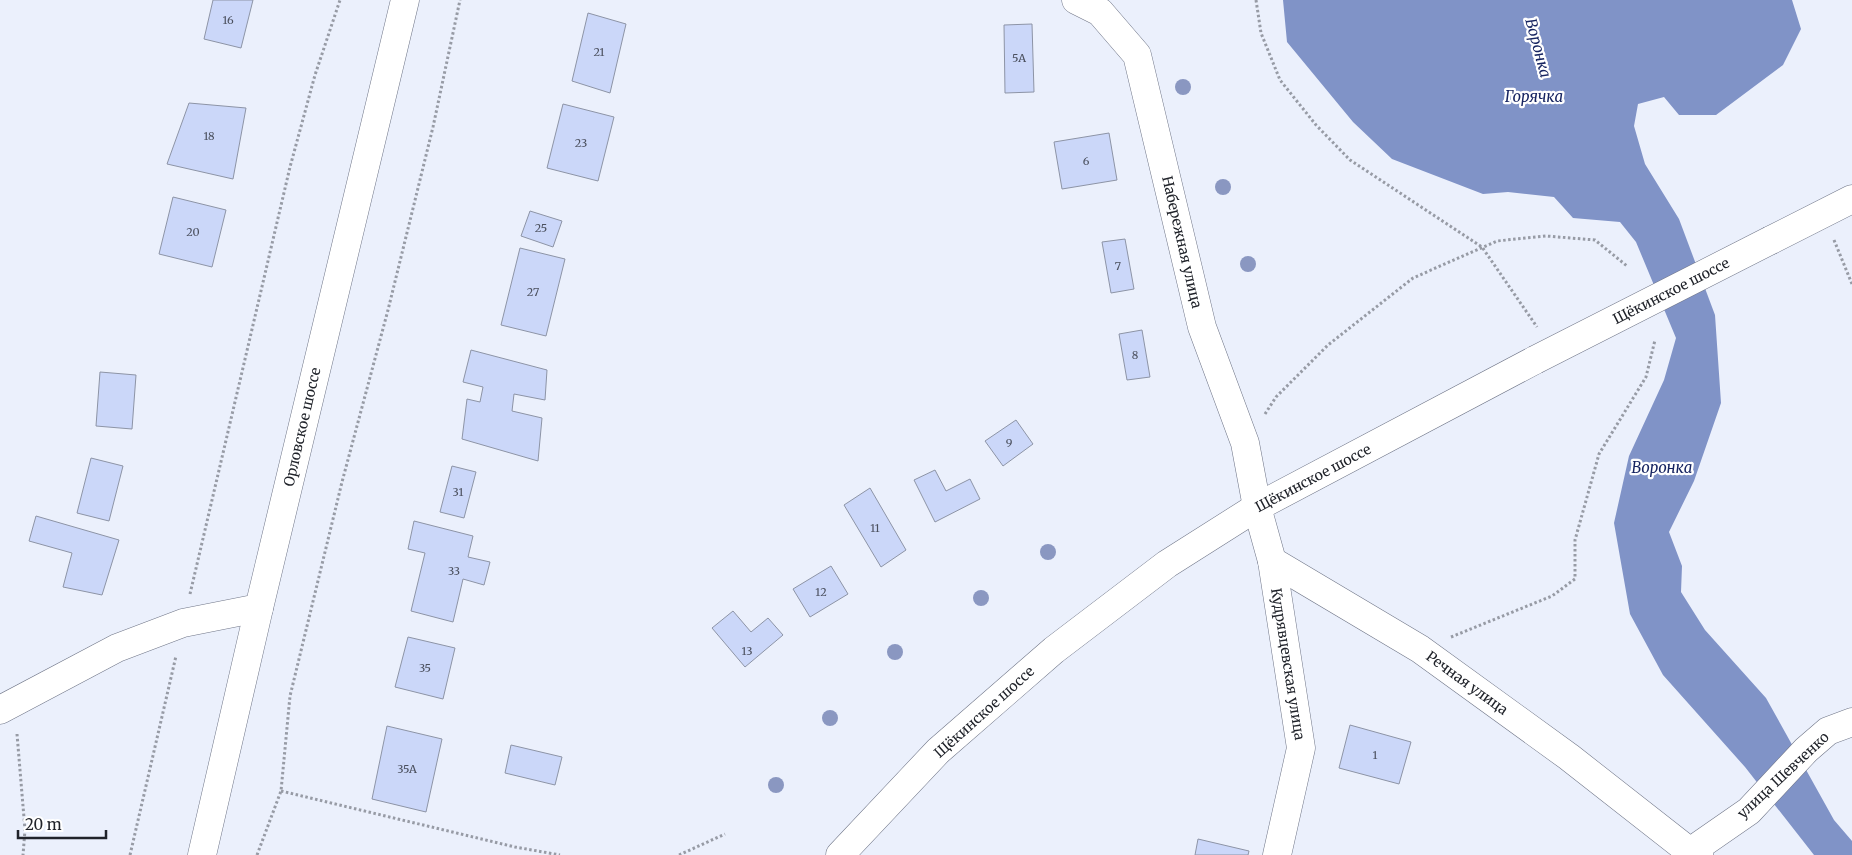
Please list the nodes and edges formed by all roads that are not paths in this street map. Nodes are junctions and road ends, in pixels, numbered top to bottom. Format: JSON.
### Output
{"nodes":[{"id":1,"x":405,"y":0,"type":"edge"},
{"id":2,"x":1076,"y":0,"type":"edge"},
{"id":3,"x":1852,"y":198,"type":"edge"},
{"id":4,"x":1257,"y":507,"type":"junction"},
{"id":5,"x":1272,"y":560,"type":"junction"},
{"id":6,"x":259,"y":608,"type":"junction"},
{"id":7,"x":7,"y":706,"type":"edge"},
{"id":8,"x":1852,"y":722,"type":"edge"},
{"id":9,"x":202,"y":855,"type":"edge"},
{"id":10,"x":840,"y":855,"type":"edge"},
{"id":11,"x":1277,"y":855,"type":"edge"},
{"id":12,"x":1694,"y":855,"type":"edge"},
{"id":13,"x":1699,"y":855,"type":"edge"}],
"edges":[{"from":1,"to":6,"type":"main road","name":"Орловское шоссе"},
{"from":2,"to":4,"type":"main road","name":"Набережная улица"},
{"from":3,"to":4,"type":"main road","name":"Щёкинское шоссе","bridge":true},
{"from":4,"to":5,"type":"main road"},
{"from":4,"to":10,"type":"main road","name":"Щёкинское шоссе"},
{"from":5,"to":11,"type":"main road","name":"Кудрявцевская улица"},
{"from":5,"to":12,"type":"main road","name":"Речная улица"},
{"from":6,"to":7,"type":"main road"},
{"from":6,"to":9,"type":"main road","name":"Орловское шоссе"},
{"from":8,"to":13,"type":"main road","name":"улица Шевченко"}]}
